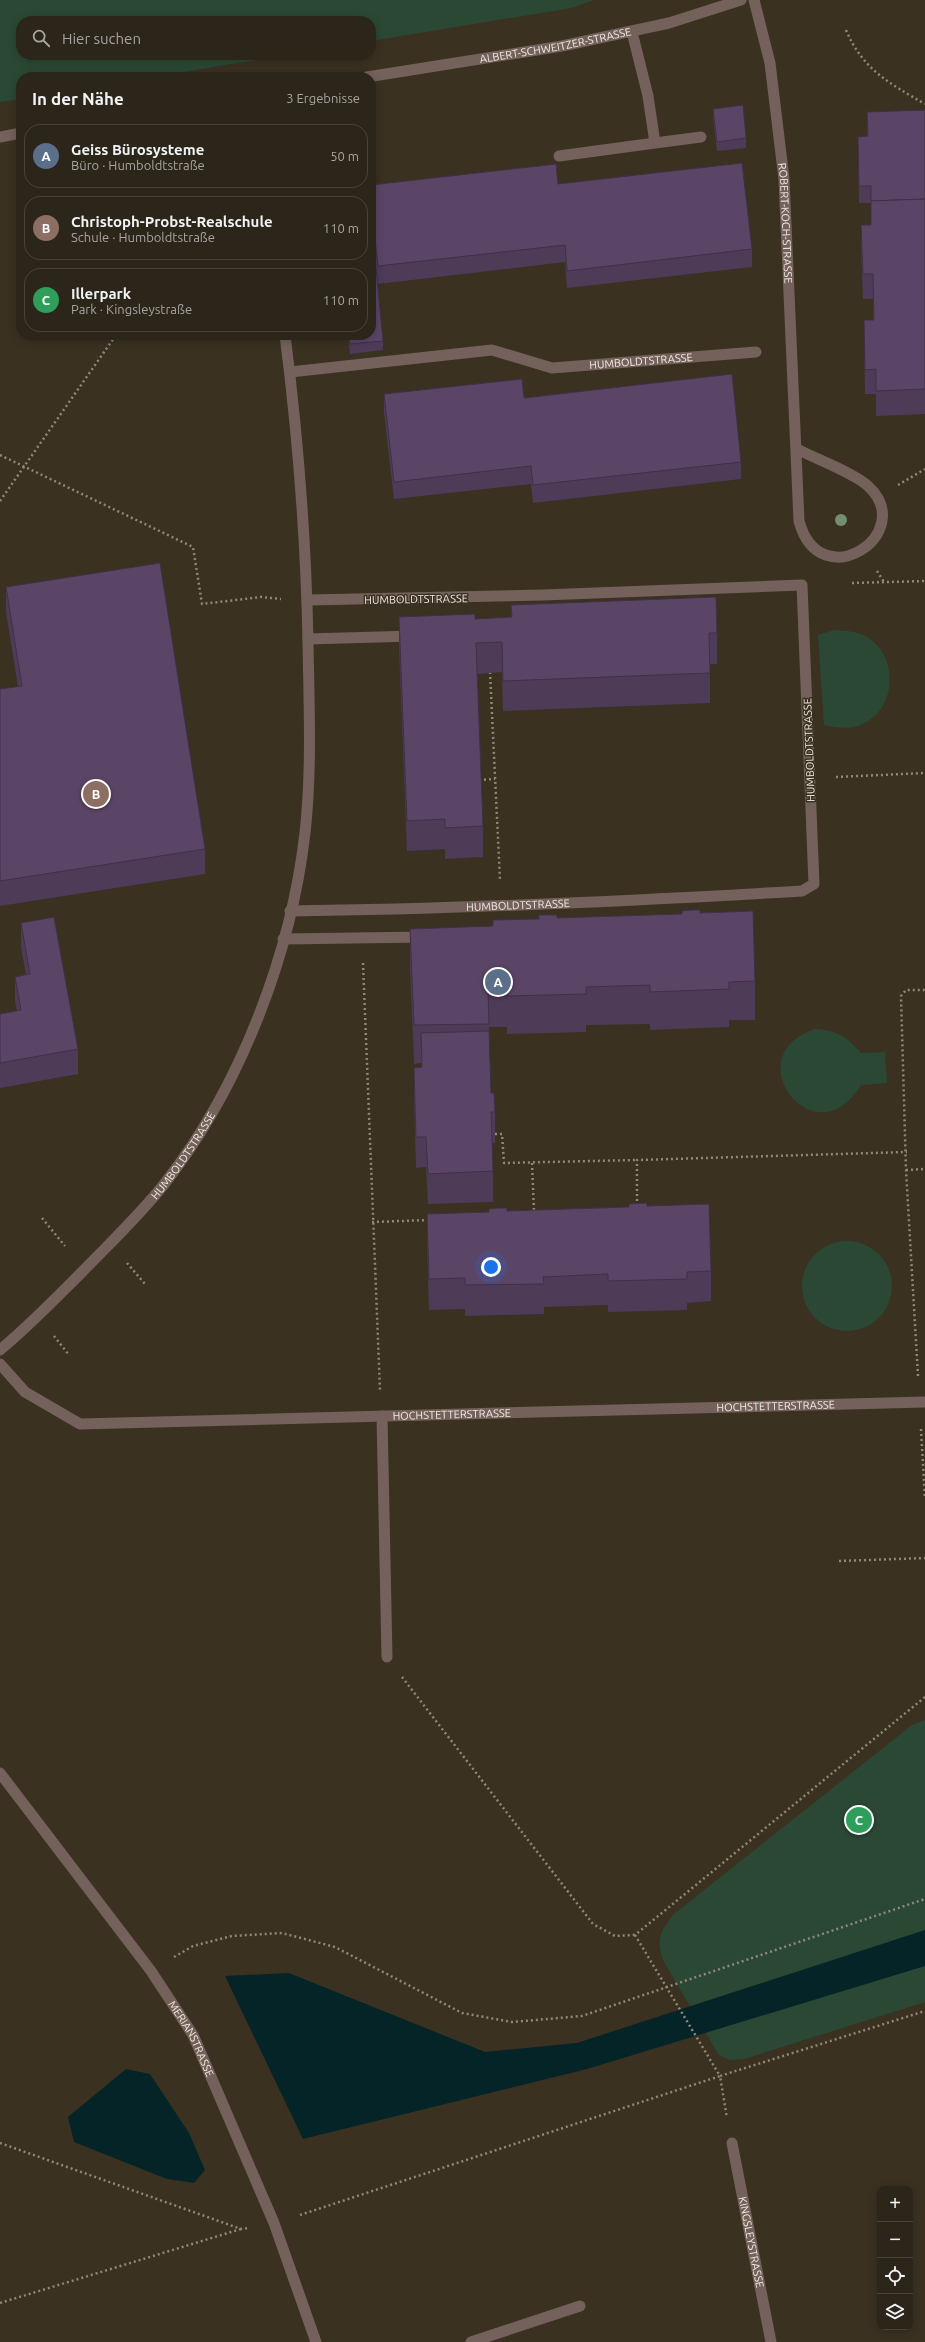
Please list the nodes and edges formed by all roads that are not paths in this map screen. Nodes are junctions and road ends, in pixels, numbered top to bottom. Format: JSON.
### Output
{"nodes":[{"id":1,"x":741,"y":0,"type":"edge"},
{"id":2,"x":754,"y":0,"type":"edge"},
{"id":3,"x":632,"y":32,"type":"junction"},
{"id":4,"x":376,"y":76,"type":"edge"},
{"id":5,"x":16,"y":134,"type":"edge"},
{"id":6,"x":0,"y":137,"type":"edge"},
{"id":7,"x":701,"y":137,"type":"dead end"},
{"id":8,"x":655,"y":143,"type":"junction"},
{"id":9,"x":559,"y":156,"type":"dead end"},
{"id":10,"x":286,"y":340,"type":"edge"},
{"id":11,"x":756,"y":352,"type":"dead end"},
{"id":12,"x":290,"y":372,"type":"junction"},
{"id":13,"x":797,"y":450,"type":"junction"},
{"id":14,"x":308,"y":600,"type":"junction"},
{"id":15,"x":425,"y":635,"type":"edge"},
{"id":16,"x":308,"y":639,"type":"junction"},
{"id":17,"x":290,"y":911,"type":"junction"},
{"id":18,"x":436,"y":936,"type":"edge"},
{"id":19,"x":283,"y":939,"type":"junction"},
{"id":20,"x":0,"y":1350,"type":"edge"},
{"id":21,"x":0,"y":1364,"type":"edge"},
{"id":22,"x":922,"y":1402,"type":"edge"},
{"id":23,"x":382,"y":1416,"type":"junction"},
{"id":24,"x":387,"y":1657,"type":"road end"},
{"id":25,"x":0,"y":1773,"type":"edge"},
{"id":26,"x":732,"y":2143,"type":"road end"},
{"id":27,"x":580,"y":2306,"type":"dead end"},
{"id":28,"x":316,"y":2342,"type":"edge"},
{"id":29,"x":471,"y":2342,"type":"edge"},
{"id":30,"x":771,"y":2342,"type":"edge"}],
"edges":[{"from":1,"to":3,"type":"street","name":"ALBERT-SCHWEITZER-STRASSE"},
{"from":2,"to":13,"type":"street","name":"ROBERT-KOCH-STRASSE"},
{"from":3,"to":4,"type":"street","name":"ALBERT-SCHWEITZER-STRASSE"},
{"from":3,"to":8,"type":"street"},
{"from":5,"to":6,"type":"street"},
{"from":7,"to":8,"type":"street"},
{"from":8,"to":9,"type":"street"},
{"from":10,"to":12,"type":"street","name":"HUMBOLDTSTRASSE"},
{"from":11,"to":12,"type":"street","name":"HUMBOLDTSTRASSE"},
{"from":12,"to":14,"type":"street","name":"HUMBOLDTSTRASSE"},
{"from":13,"to":13,"type":"street","name":"ROBERT-KOCH-STRASSE"},
{"from":14,"to":16,"type":"street","name":"HUMBOLDTSTRASSE"},
{"from":14,"to":17,"type":"street","name":"HUMBOLDTSTRASSE"},
{"from":15,"to":16,"type":"street"},
{"from":16,"to":17,"type":"street","name":"HUMBOLDTSTRASSE"},
{"from":17,"to":19,"type":"street","name":"HUMBOLDTSTRASSE"},
{"from":18,"to":19,"type":"street"},
{"from":19,"to":20,"type":"street","name":"HUMBOLDTSTRASSE"},
{"from":21,"to":23,"type":"street","name":"HOCHSTETTERSTRASSE"},
{"from":22,"to":23,"type":"street","name":"HOCHSTETTERSTRASSE"},
{"from":23,"to":24,"type":"street"},
{"from":25,"to":28,"type":"street","name":"MERIANSTRASSE"},
{"from":26,"to":30,"type":"street","name":"KINGSLEYSTRASSE"},
{"from":27,"to":29,"type":"street"}]}
